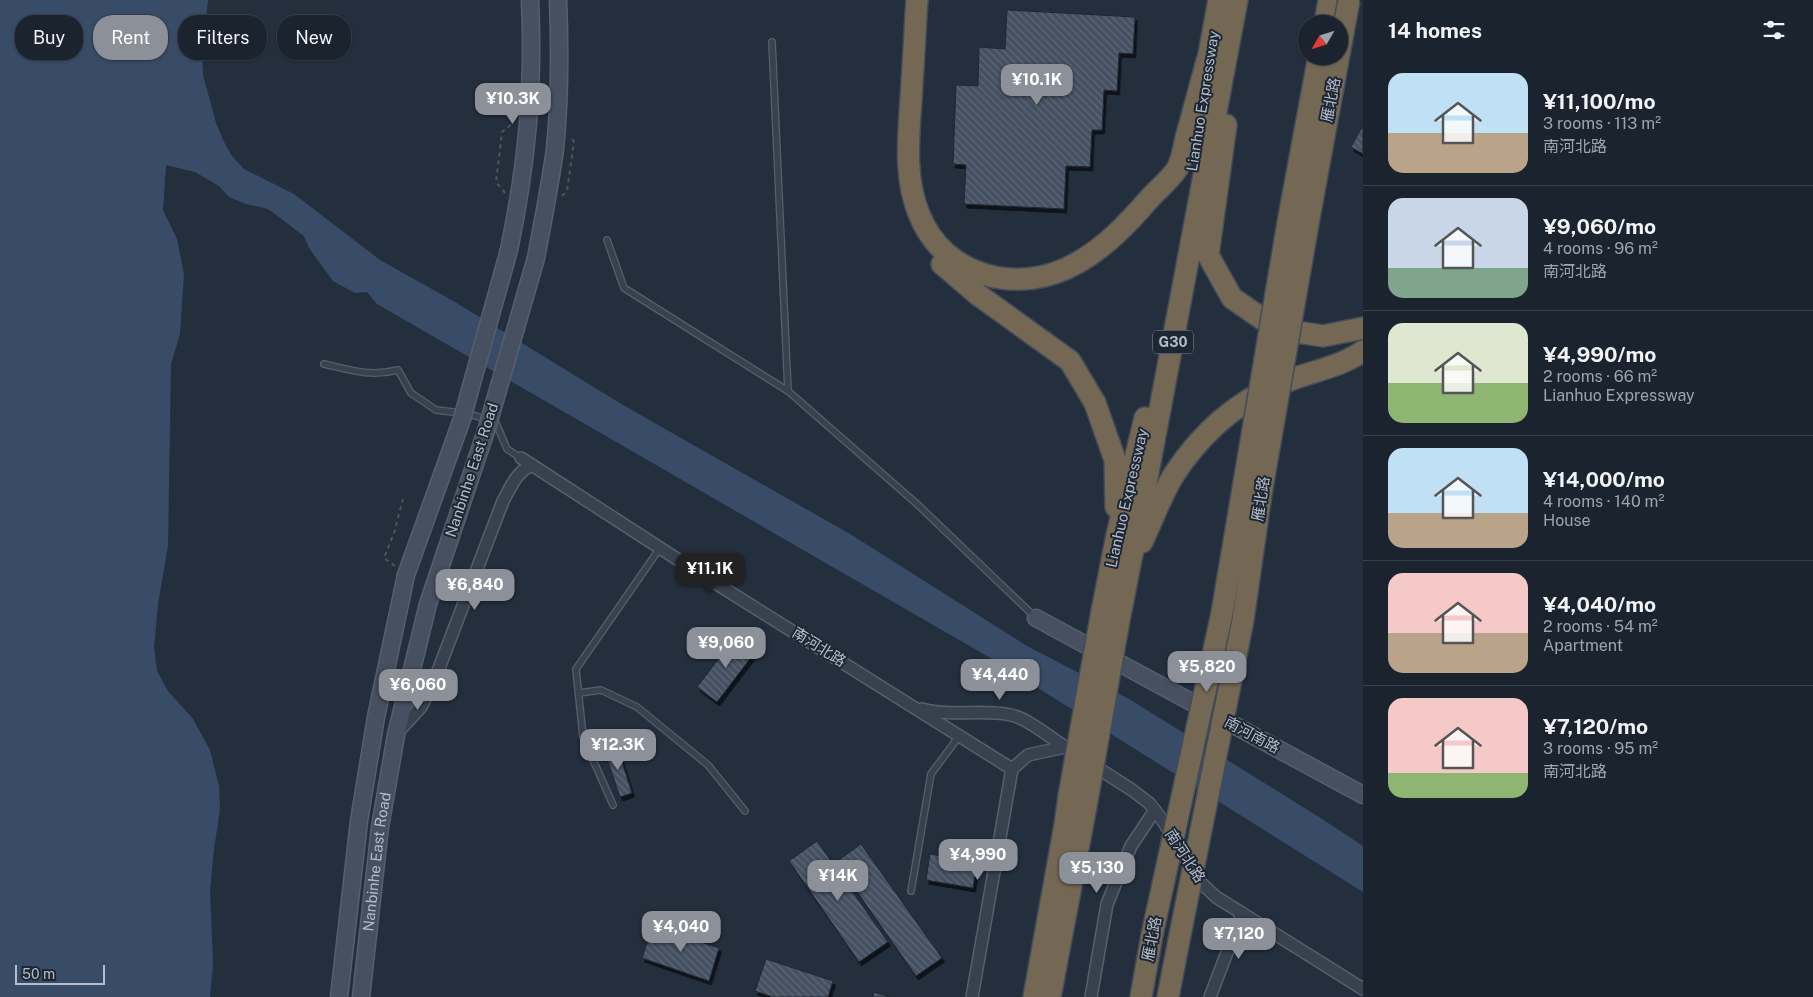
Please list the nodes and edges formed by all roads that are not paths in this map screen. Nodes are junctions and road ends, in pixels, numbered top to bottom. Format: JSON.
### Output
{"nodes":[{"id":1,"x":530,"y":0,"type":"edge"},
{"id":2,"x":558,"y":0,"type":"edge"},
{"id":3,"x":903,"y":0,"type":"edge"},
{"id":4,"x":917,"y":0,"type":"edge"},
{"id":5,"x":1219,"y":0,"type":"edge"},
{"id":6,"x":1237,"y":0,"type":"edge"},
{"id":7,"x":1244,"y":0,"type":"edge"},
{"id":8,"x":1330,"y":0,"type":"edge"},
{"id":9,"x":1350,"y":0,"type":"edge"},
{"id":10,"x":1327,"y":15,"type":"edge"},
{"id":11,"x":772,"y":42,"type":"dead end"},
{"id":12,"x":1317,"y":65,"type":"edge"},
{"id":13,"x":1222,"y":66,"type":"junction"},
{"id":14,"x":607,"y":240,"type":"dead end"},
{"id":15,"x":1363,"y":328,"type":"edge"},
{"id":16,"x":1363,"y":352,"type":"edge"},
{"id":17,"x":324,"y":364,"type":"dead end"},
{"id":18,"x":788,"y":391,"type":"junction"},
{"id":19,"x":521,"y":458,"type":"joint"},
{"id":20,"x":532,"y":466,"type":"junction"},
{"id":21,"x":1117,"y":535,"type":"junction"},
{"id":22,"x":660,"y":548,"type":"junction"},
{"id":23,"x":1128,"y":572,"type":"junction"},
{"id":24,"x":1110,"y":616,"type":"junction"},
{"id":25,"x":1036,"y":618,"type":"joint"},
{"id":26,"x":579,"y":693,"type":"junction"},
{"id":27,"x":914,"y":707,"type":"junction"},
{"id":28,"x":396,"y":735,"type":"junction"},
{"id":29,"x":960,"y":735,"type":"junction"},
{"id":30,"x":1065,"y":747,"type":"junction"},
{"id":31,"x":1012,"y":769,"type":"junction"},
{"id":32,"x":1363,"y":796,"type":"edge"},
{"id":33,"x":1078,"y":801,"type":"junction"},
{"id":34,"x":613,"y":805,"type":"dead end"},
{"id":35,"x":1155,"y":810,"type":"junction"},
{"id":36,"x":745,"y":811,"type":"dead end"},
{"id":37,"x":911,"y":891,"type":"dead end"},
{"id":38,"x":1242,"y":913,"type":"junction"},
{"id":39,"x":1363,"y":990,"type":"edge"},
{"id":40,"x":339,"y":997,"type":"edge"},
{"id":41,"x":361,"y":997,"type":"edge"},
{"id":42,"x":972,"y":997,"type":"edge"},
{"id":43,"x":1034,"y":997,"type":"edge"},
{"id":44,"x":1050,"y":997,"type":"edge"},
{"id":45,"x":1091,"y":997,"type":"edge"},
{"id":46,"x":1141,"y":997,"type":"edge"},
{"id":47,"x":1168,"y":997,"type":"edge"},
{"id":48,"x":1210,"y":997,"type":"edge"}],
"edges":[{"from":1,"to":40,"type":"main road","name":"Nanbinhe East Road","bridge":true},
{"from":2,"to":28,"type":"main road","name":"Nanbinhe East Road","bridge":true},
{"from":3,"to":21,"type":"highway"},
{"from":4,"to":13,"type":"highway"},
{"from":5,"to":13,"type":"highway","name":"Lianhuo Expressway","number":"G30"},
{"from":6,"to":13,"type":"highway","name":"Lianhuo Expressway","number":"G30"},
{"from":7,"to":13,"type":"highway"},
{"from":8,"to":10,"type":"highway"},
{"from":9,"to":47,"type":"highway","name":"雁北路","bridge":true},
{"from":11,"to":18,"type":"lane"},
{"from":12,"to":46,"type":"highway","name":"雁北路","bridge":true},
{"from":13,"to":15,"type":"highway"},
{"from":13,"to":21,"type":"highway","name":"Lianhuo Expressway","number":"G30"},
{"from":13,"to":23,"type":"highway","name":"Lianhuo Expressway","number":"G30"},
{"from":14,"to":18,"type":"lane"},
{"from":16,"to":23,"type":"highway"},
{"from":17,"to":19,"type":"lane"},
{"from":18,"to":25,"type":"lane"},
{"from":19,"to":20,"type":"street","name":"南河北路"},
{"from":20,"to":22,"type":"street","name":"南河北路"},
{"from":20,"to":28,"type":"street"},
{"from":21,"to":24,"type":"highway","name":"Lianhuo Expressway","number":"G30"},
{"from":22,"to":26,"type":"lane"},
{"from":22,"to":27,"type":"street","name":"南河北路"},
{"from":23,"to":24,"type":"highway","name":"Lianhuo Expressway","number":"G30"},
{"from":24,"to":33,"type":"highway","name":"Lianhuo Expressway","number":"G30","bridge":true},
{"from":25,"to":32,"type":"main road","name":"南河南路"},
{"from":26,"to":34,"type":"lane"},
{"from":26,"to":36,"type":"lane"},
{"from":27,"to":29,"type":"street","name":"南河北路"},
{"from":27,"to":30,"type":"street","name":"南河北路"},
{"from":28,"to":41,"type":"main road","name":"Nanbinhe East Road"},
{"from":29,"to":31,"type":"street","name":"南河北路"},
{"from":29,"to":37,"type":"lane"},
{"from":30,"to":31,"type":"street"},
{"from":30,"to":35,"type":"street","name":"南河北路"},
{"from":31,"to":42,"type":"street"},
{"from":33,"to":43,"type":"highway","name":"Lianhuo Expressway","number":"G30"},
{"from":33,"to":44,"type":"highway","name":"Lianhuo Expressway","number":"G30"},
{"from":35,"to":38,"type":"street","name":"南河北路"},
{"from":35,"to":45,"type":"street"},
{"from":38,"to":39,"type":"street","name":"南河北路"},
{"from":38,"to":48,"type":"street"}]}
